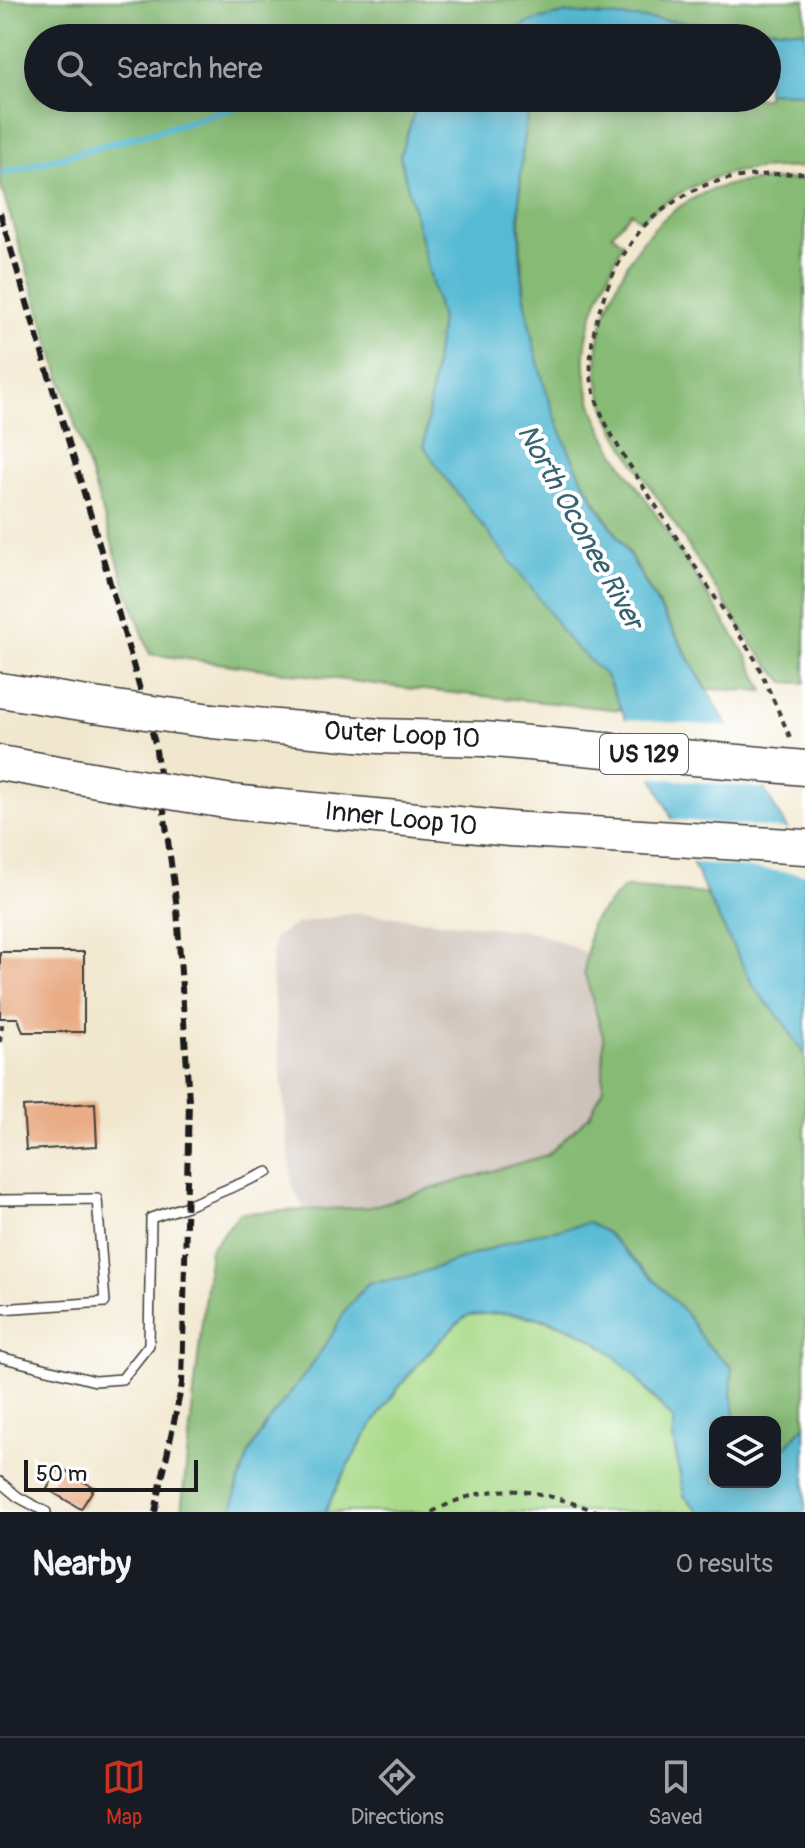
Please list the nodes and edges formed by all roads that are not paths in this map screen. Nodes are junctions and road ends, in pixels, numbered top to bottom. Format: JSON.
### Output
{"nodes":[{"id":1,"x":0,"y":690,"type":"edge"},
{"id":2,"x":799,"y":757,"type":"edge"},
{"id":3,"x":0,"y":763,"type":"edge"},
{"id":4,"x":805,"y":847,"type":"edge"},
{"id":5,"x":268,"y":1172,"type":"dead end"},
{"id":6,"x":0,"y":1200,"type":"edge"},
{"id":7,"x":0,"y":1309,"type":"edge"},
{"id":8,"x":0,"y":1357,"type":"edge"},
{"id":9,"x":0,"y":1482,"type":"edge"},
{"id":10,"x":46,"y":1512,"type":"edge"}],
"edges":[{"from":1,"to":2,"type":"highway","name":"Outer Loop 10","number":"US 129","bridge":true},
{"from":3,"to":4,"type":"highway","name":"Inner Loop 10","bridge":true},
{"from":5,"to":8,"type":"lane"},
{"from":6,"to":7,"type":"lane"},
{"from":9,"to":10,"type":"lane"}]}
